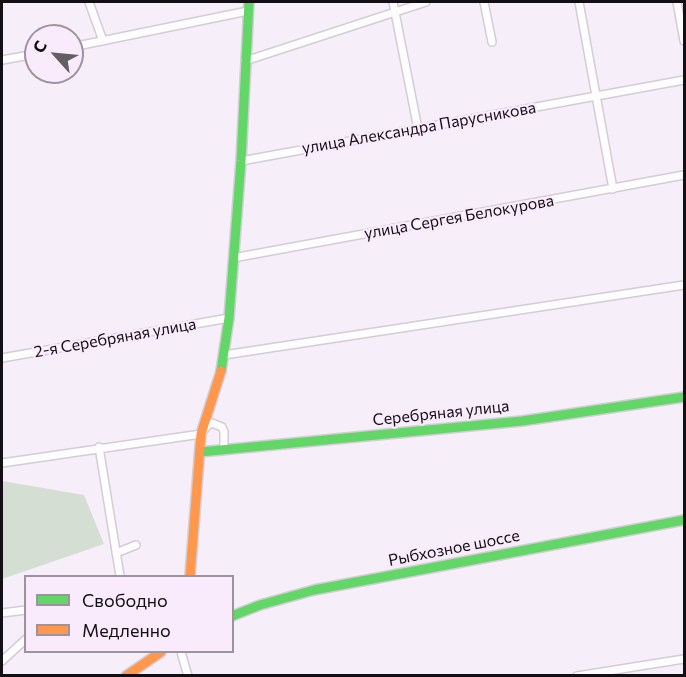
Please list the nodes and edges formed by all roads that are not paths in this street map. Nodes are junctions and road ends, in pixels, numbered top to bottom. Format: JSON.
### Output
{"nodes":[{"id":1,"x":89,"y":2,"type":"edge"},
{"id":2,"x":393,"y":2,"type":"edge"},
{"id":3,"x":426,"y":2,"type":"edge"},
{"id":4,"x":484,"y":2,"type":"edge"},
{"id":5,"x":579,"y":2,"type":"edge"},
{"id":6,"x":678,"y":2,"type":"edge"},
{"id":7,"x":248,"y":6,"type":"edge"},
{"id":8,"x":396,"y":12,"type":"junction"},
{"id":9,"x":103,"y":41,"type":"junction"},
{"id":10,"x":684,"y":41,"type":"edge"},
{"id":11,"x":492,"y":42,"type":"dead end"},
{"id":12,"x":84,"y":45,"type":"edge"},
{"id":13,"x":24,"y":56,"type":"edge"},
{"id":14,"x":2,"y":60,"type":"edge"},
{"id":15,"x":245,"y":61,"type":"junction"},
{"id":16,"x":684,"y":81,"type":"edge"},
{"id":17,"x":597,"y":96,"type":"junction"},
{"id":18,"x":418,"y":129,"type":"junction"},
{"id":19,"x":241,"y":161,"type":"junction"},
{"id":20,"x":684,"y":175,"type":"edge"},
{"id":21,"x":613,"y":189,"type":"junction"},
{"id":22,"x":233,"y":258,"type":"junction"},
{"id":23,"x":684,"y":285,"type":"edge"},
{"id":24,"x":229,"y":318,"type":"junction"},
{"id":25,"x":224,"y":355,"type":"junction"},
{"id":26,"x":2,"y":358,"type":"edge"},
{"id":27,"x":684,"y":397,"type":"edge"},
{"id":28,"x":201,"y":434,"type":"junction"},
{"id":29,"x":99,"y":447,"type":"junction"},
{"id":30,"x":224,"y":450,"type":"junction"},
{"id":31,"x":200,"y":452,"type":"junction"},
{"id":32,"x":2,"y":463,"type":"edge"},
{"id":33,"x":684,"y":520,"type":"edge"},
{"id":34,"x":136,"y":545,"type":"dead end"},
{"id":35,"x":116,"y":553,"type":"junction"},
{"id":36,"x":120,"y":575,"type":"edge"},
{"id":37,"x":190,"y":575,"type":"edge"},
{"id":38,"x":24,"y":610,"type":"edge"},
{"id":39,"x":2,"y":613,"type":"edge"},
{"id":40,"x":234,"y":615,"type":"edge"},
{"id":41,"x":24,"y":641,"type":"edge"},
{"id":42,"x":158,"y":653,"type":"edge"},
{"id":43,"x":182,"y":653,"type":"edge"},
{"id":44,"x":684,"y":659,"type":"edge"},
{"id":45,"x":2,"y":661,"type":"edge"},
{"id":46,"x":126,"y":675,"type":"edge"},
{"id":47,"x":188,"y":675,"type":"edge"},
{"id":48,"x":577,"y":675,"type":"edge"}],
"edges":[{"from":1,"to":9,"type":"street"},
{"from":2,"to":8,"type":"street"},
{"from":3,"to":8,"type":"street"},
{"from":4,"to":11,"type":"street"},
{"from":5,"to":17,"type":"street"},
{"from":6,"to":10,"type":"street"},
{"from":7,"to":9,"type":"street"},
{"from":7,"to":15,"type":"street"},
{"from":8,"to":15,"type":"street"},
{"from":8,"to":18,"type":"street"},
{"from":9,"to":12,"type":"street"},
{"from":13,"to":14,"type":"street"},
{"from":15,"to":19,"type":"street"},
{"from":16,"to":17,"type":"street"},
{"from":17,"to":18,"type":"street","name":"улица Александра Парусникова"},
{"from":17,"to":21,"type":"street"},
{"from":18,"to":19,"type":"street","name":"улица Александра Парусникова"},
{"from":19,"to":22,"type":"street"},
{"from":20,"to":21,"type":"street","name":"улица Сергея Белокурова"},
{"from":21,"to":22,"type":"street","name":"улица Сергея Белокурова"},
{"from":22,"to":24,"type":"street"},
{"from":23,"to":25,"type":"street"},
{"from":24,"to":25,"type":"street"},
{"from":24,"to":26,"type":"street","name":"2-я Серебряная улица"},
{"from":25,"to":28,"type":"street"},
{"from":27,"to":30,"type":"street","name":"Серебряная улица"},
{"from":28,"to":29,"type":"street"},
{"from":28,"to":30,"type":"street"},
{"from":28,"to":31,"type":"street"},
{"from":29,"to":32,"type":"street"},
{"from":29,"to":35,"type":"street"},
{"from":30,"to":31,"type":"street","name":"Серебряная улица"},
{"from":31,"to":37,"type":"street"},
{"from":33,"to":40,"type":"street","name":"Рыбхозное шоссе"},
{"from":34,"to":35,"type":"street"},
{"from":35,"to":36,"type":"street"},
{"from":38,"to":39,"type":"street"},
{"from":41,"to":45,"type":"street"},
{"from":42,"to":46,"type":"street"},
{"from":43,"to":47,"type":"street"},
{"from":44,"to":48,"type":"street"}]}
